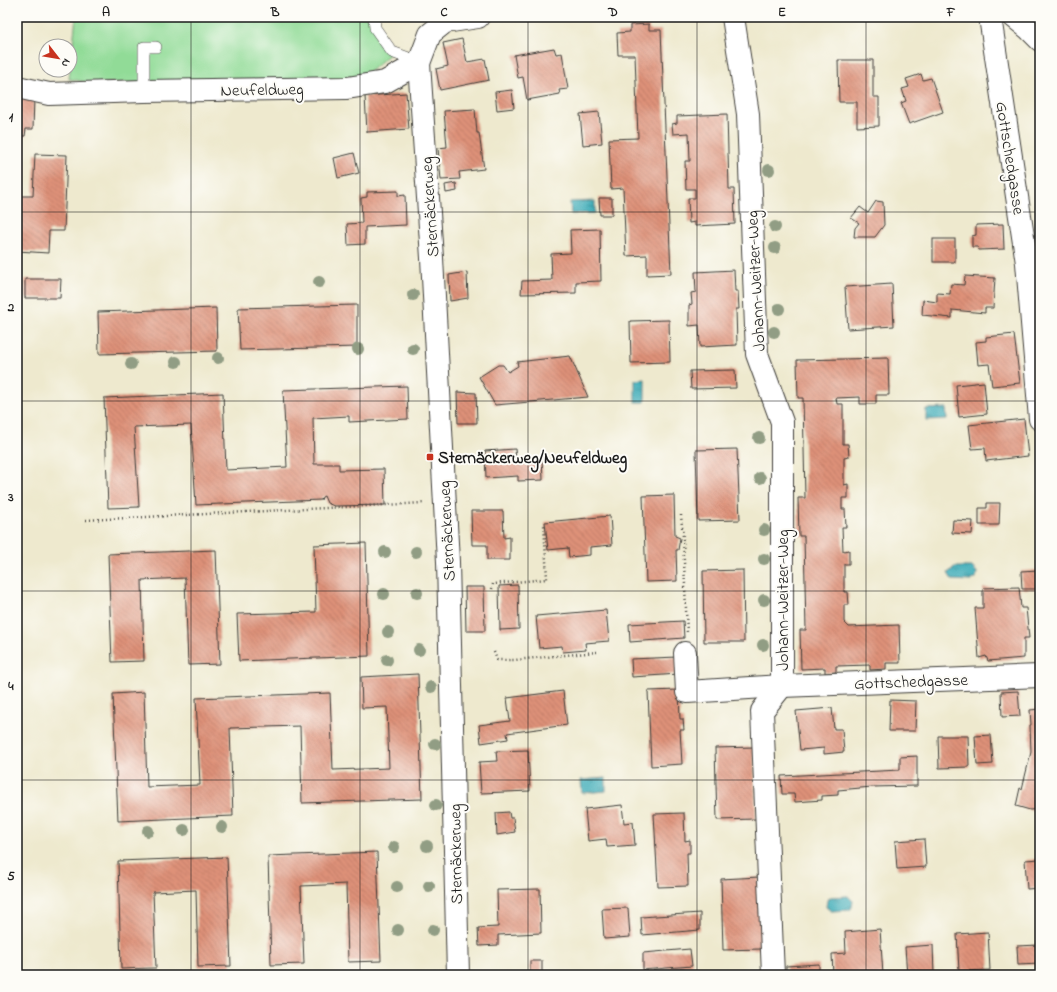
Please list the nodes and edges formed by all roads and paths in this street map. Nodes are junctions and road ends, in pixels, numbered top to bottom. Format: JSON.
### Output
{"nodes":[{"id":1,"x":374,"y":17,"type":"edge"},
{"id":2,"x":478,"y":17,"type":"edge"},
{"id":3,"x":733,"y":17,"type":"edge"},
{"id":4,"x":990,"y":17,"type":"edge"},
{"id":5,"x":1014,"y":17,"type":"edge"},
{"id":6,"x":1040,"y":40,"type":"edge"},
{"id":7,"x":156,"y":47,"type":"dead end"},
{"id":8,"x":419,"y":63,"type":"junction"},
{"id":9,"x":17,"y":87,"type":"edge"},
{"id":10,"x":144,"y":91,"type":"junction"},
{"id":11,"x":1040,"y":419,"type":"edge"},
{"id":12,"x":445,"y":502,"type":"junction"},
{"id":13,"x":681,"y":516,"type":"dead end"},
{"id":14,"x":86,"y":520,"type":"dead end"},
{"id":15,"x":544,"y":524,"type":"dead end"},
{"id":16,"x":492,"y":588,"type":"dead end"},
{"id":17,"x":494,"y":652,"type":"dead end"},
{"id":18,"x":597,"y":652,"type":"dead end"},
{"id":19,"x":685,"y":653,"type":"joint"},
{"id":20,"x":1040,"y":676,"type":"edge"},
{"id":21,"x":782,"y":686,"type":"junction"},
{"id":22,"x":458,"y":975,"type":"edge"},
{"id":23,"x":773,"y":975,"type":"edge"}],
"edges":[{"from":1,"to":8,"type":"lane"},
{"from":2,"to":8,"type":"street"},
{"from":3,"to":21,"type":"street","name":"Johann-Weitzer-Weg"},
{"from":4,"to":11,"type":"street","name":"Gottschedgasse"},
{"from":5,"to":6,"type":"street"},
{"from":7,"to":10,"type":"lane"},
{"from":8,"to":10,"type":"street","name":"Neufeldweg"},
{"from":8,"to":12,"type":"street","name":"Sternäckerweg"},
{"from":9,"to":10,"type":"street","name":"Neufeldweg"},
{"from":12,"to":14,"type":"path"},
{"from":12,"to":22,"type":"street","name":"Sternäckerweg"},
{"from":13,"to":19,"type":"path"},
{"from":15,"to":16,"type":"path"},
{"from":17,"to":18,"type":"path"},
{"from":19,"to":21,"type":"street","name":"Johann-Weitzer-Weg"},
{"from":20,"to":21,"type":"street","name":"Gottschedgasse"},
{"from":21,"to":23,"type":"street","name":"Johann-Weitzer-Weg"}]}
